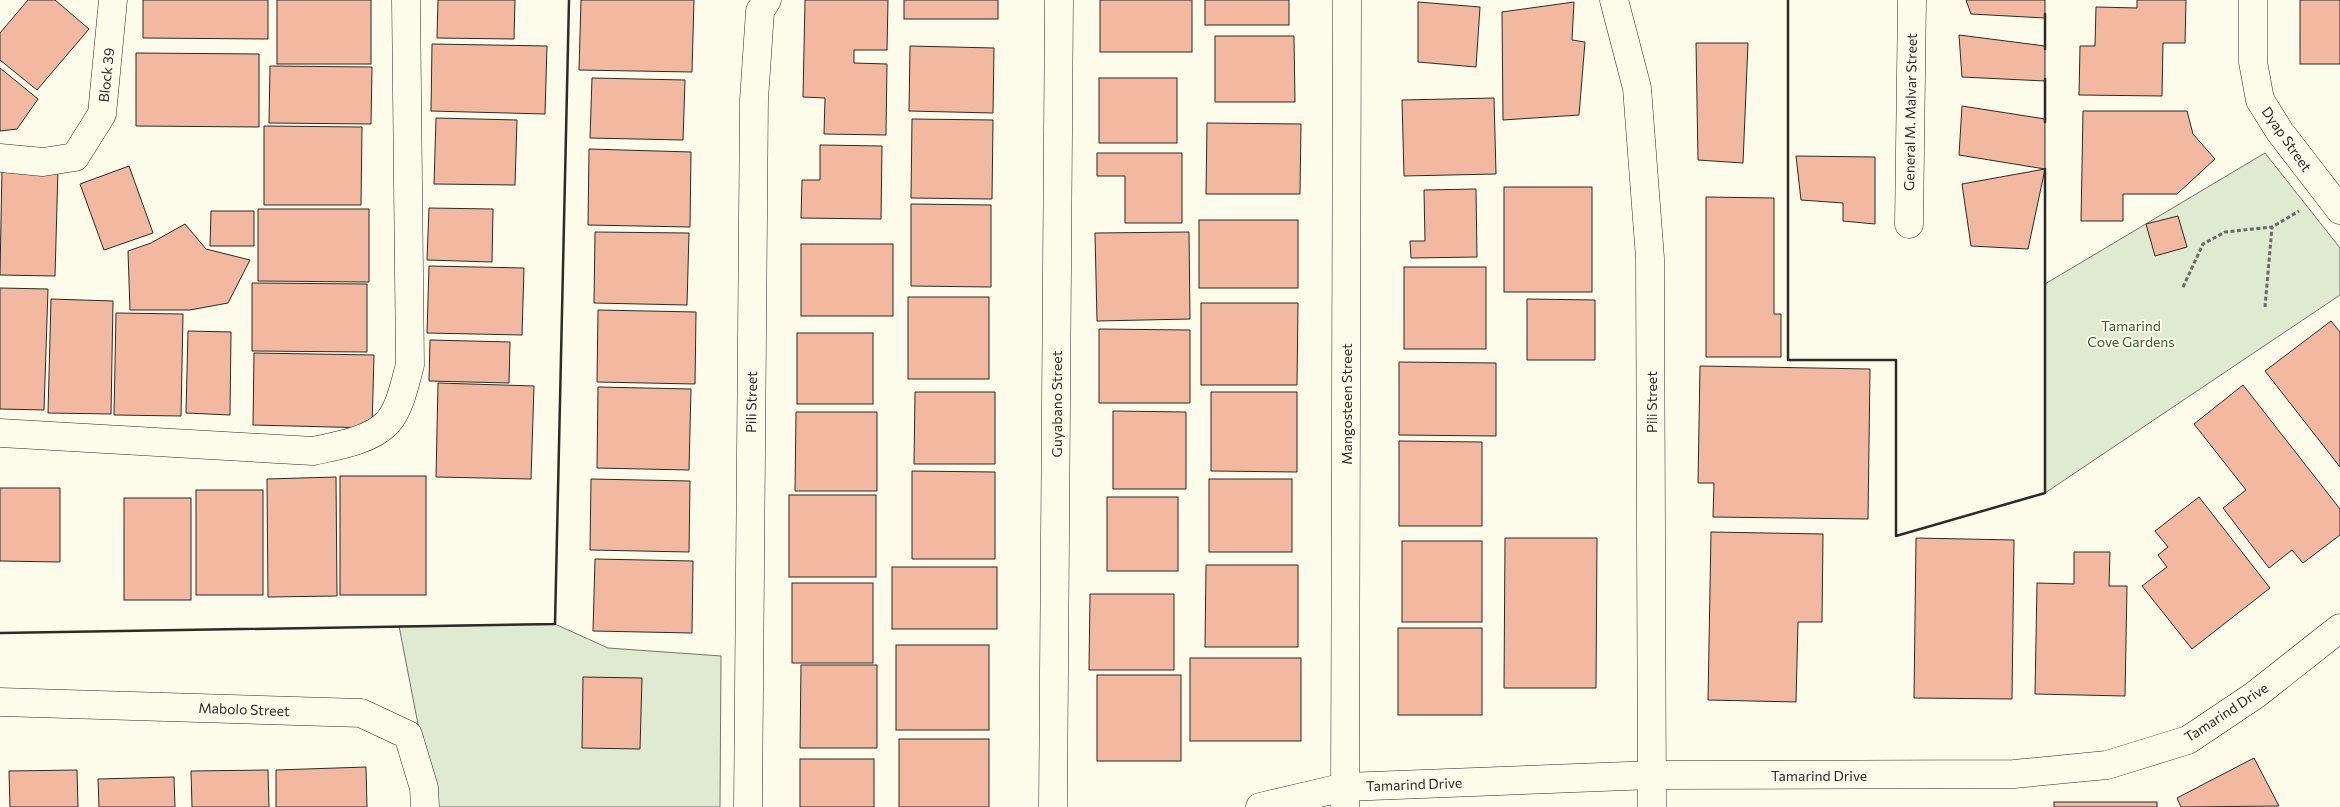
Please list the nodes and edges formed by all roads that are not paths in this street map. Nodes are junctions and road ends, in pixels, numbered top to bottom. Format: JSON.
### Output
{"nodes":[{"id":1,"x":114,"y":0,"type":"edge"},
{"id":2,"x":406,"y":0,"type":"edge"},
{"id":3,"x":767,"y":0,"type":"edge"},
{"id":4,"x":1059,"y":0,"type":"edge"},
{"id":5,"x":1346,"y":0,"type":"edge"},
{"id":6,"x":1614,"y":0,"type":"edge"},
{"id":7,"x":1893,"y":0,"type":"edge"},
{"id":8,"x":2253,"y":0,"type":"edge"},
{"id":9,"x":1912,"y":10,"type":"edge"},
{"id":10,"x":0,"y":158,"type":"edge"},
{"id":11,"x":2334,"y":202,"type":"edge"},
{"id":12,"x":1909,"y":224,"type":"dead end"},
{"id":13,"x":0,"y":433,"type":"edge"},
{"id":14,"x":2340,"y":628,"type":"edge"},
{"id":15,"x":0,"y":702,"type":"edge"},
{"id":16,"x":1653,"y":775,"type":"junction"},
{"id":17,"x":1345,"y":797,"type":"edge"},
{"id":18,"x":425,"y":807,"type":"edge"},
{"id":19,"x":748,"y":807,"type":"edge"},
{"id":20,"x":1053,"y":807,"type":"edge"},
{"id":21,"x":1260,"y":807,"type":"edge"},
{"id":22,"x":1652,"y":807,"type":"edge"}],
"edges":[{"from":1,"to":10,"type":"street","name":"Block 39"},
{"from":2,"to":13,"type":"street"},
{"from":3,"to":19,"type":"street","name":"Pili Street"},
{"from":4,"to":20,"type":"street","name":"Guyabano Street"},
{"from":5,"to":17,"type":"street","name":"Mangosteen Street"},
{"from":6,"to":16,"type":"street","name":"Pili Street"},
{"from":7,"to":9,"type":"street"},
{"from":8,"to":11,"type":"street","name":"Dyap Street"},
{"from":9,"to":12,"type":"street","name":"General M. Malvar Street"},
{"from":14,"to":16,"type":"street","name":"Tamarind Drive"},
{"from":15,"to":18,"type":"street","name":"Mabolo Street"},
{"from":16,"to":17,"type":"street","name":"Tamarind Drive"},
{"from":16,"to":22,"type":"street","name":"Pili Street"},
{"from":17,"to":21,"type":"street","name":"Tamarind Drive"}]}
